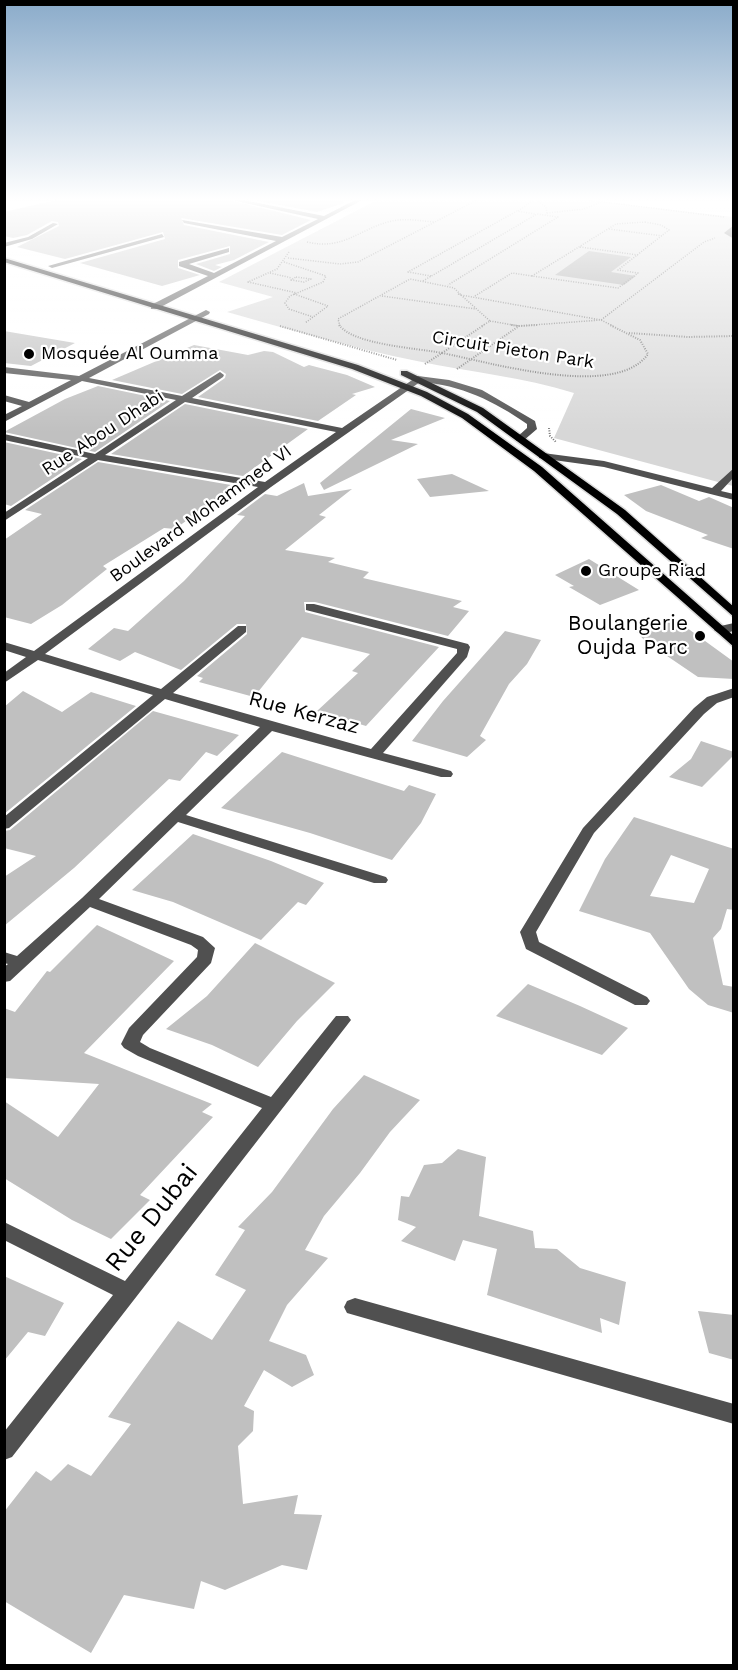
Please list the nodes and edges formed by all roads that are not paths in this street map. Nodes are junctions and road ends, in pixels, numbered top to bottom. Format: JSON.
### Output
{"nodes":[{"id":1,"x":63,"y":277,"type":"edge"},
{"id":2,"x":82,"y":277,"type":"edge"},
{"id":3,"x":209,"y":277,"type":"edge"},
{"id":4,"x":158,"y":304,"type":"junction"},
{"id":5,"x":206,"y":312,"type":"junction"},
{"id":6,"x":192,"y":318,"type":"junction"},
{"id":7,"x":370,"y":361,"type":"dead end"},
{"id":8,"x":4,"y":370,"type":"edge"},
{"id":9,"x":396,"y":370,"type":"dead end"},
{"id":10,"x":220,"y":375,"type":"dead end"},
{"id":11,"x":78,"y":378,"type":"junction"},
{"id":12,"x":418,"y":379,"type":"junction"},
{"id":13,"x":408,"y":385,"type":"junction"},
{"id":14,"x":4,"y":398,"type":"edge"},
{"id":15,"x":185,"y":400,"type":"junction"},
{"id":16,"x":30,"y":405,"type":"junction"},
{"id":17,"x":4,"y":418,"type":"edge"},
{"id":18,"x":344,"y":430,"type":"junction"},
{"id":19,"x":4,"y":437,"type":"edge"},
{"id":20,"x":520,"y":439,"type":"junction"},
{"id":21,"x":543,"y":456,"type":"junction"},
{"id":22,"x":97,"y":457,"type":"junction"},
{"id":23,"x":557,"y":466,"type":"junction"},
{"id":24,"x":538,"y":469,"type":"junction"},
{"id":25,"x":734,"y":471,"type":"edge"},
{"id":26,"x":267,"y":485,"type":"junction"},
{"id":27,"x":714,"y":492,"type":"junction"},
{"id":28,"x":734,"y":497,"type":"edge"},
{"id":29,"x":621,"y":512,"type":"junction"},
{"id":30,"x":593,"y":517,"type":"junction"},
{"id":31,"x":4,"y":518,"type":"edge"},
{"id":32,"x":310,"y":607,"type":"dead end"},
{"id":33,"x":734,"y":614,"type":"edge"},
{"id":34,"x":734,"y":627,"type":"edge"},
{"id":35,"x":242,"y":629,"type":"dead end"},
{"id":36,"x":720,"y":630,"type":"junction"},
{"id":37,"x":734,"y":643,"type":"edge"},
{"id":38,"x":4,"y":646,"type":"edge"},
{"id":39,"x":37,"y":656,"type":"junction"},
{"id":40,"x":4,"y":679,"type":"edge"},
{"id":41,"x":734,"y":692,"type":"edge"},
{"id":42,"x":162,"y":693,"type":"junction"},
{"id":43,"x":269,"y":726,"type":"junction"},
{"id":44,"x":374,"y":754,"type":"junction"},
{"id":45,"x":446,"y":774,"type":"dead end"},
{"id":46,"x":177,"y":817,"type":"junction"},
{"id":47,"x":4,"y":825,"type":"edge"},
{"id":48,"x":380,"y":880,"type":"dead end"},
{"id":49,"x":88,"y":901,"type":"junction"},
{"id":50,"x":12,"y":960,"type":"edge"},
{"id":51,"x":4,"y":977,"type":"edge"},
{"id":52,"x":641,"y":1001,"type":"dead end"},
{"id":53,"x":342,"y":1020,"type":"dead end"},
{"id":54,"x":276,"y":1106,"type":"junction"},
{"id":55,"x":4,"y":1230,"type":"edge"},
{"id":56,"x":127,"y":1292,"type":"junction"},
{"id":57,"x":355,"y":1307,"type":"dead end"},
{"id":58,"x":734,"y":1414,"type":"edge"},
{"id":59,"x":4,"y":1450,"type":"edge"}],
"edges":[{"from":1,"to":4,"type":"main road"},
{"from":2,"to":4,"type":"main road"},
{"from":3,"to":4,"type":"street"},
{"from":4,"to":5,"type":"main road"},
{"from":4,"to":6,"type":"main road"},
{"from":5,"to":6,"type":"street"},
{"from":5,"to":7,"type":"main road"},
{"from":6,"to":11,"type":"street"},
{"from":6,"to":13,"type":"main road"},
{"from":8,"to":11,"type":"street"},
{"from":9,"to":12,"type":"main road"},
{"from":10,"to":15,"type":"street","name":"Rue Abou Dhabi"},
{"from":11,"to":15,"type":"street"},
{"from":11,"to":16,"type":"street"},
{"from":12,"to":13,"type":"street","name":"Boulevard Mohammed VI"},
{"from":12,"to":20,"type":"main road"},
{"from":12,"to":20,"type":"street"},
{"from":13,"to":18,"type":"street","name":"Boulevard Mohammed VI"},
{"from":13,"to":24,"type":"main road"},
{"from":14,"to":16,"type":"street"},
{"from":15,"to":18,"type":"street"},
{"from":15,"to":22,"type":"street","name":"Rue Abou Dhabi"},
{"from":16,"to":17,"type":"street"},
{"from":18,"to":26,"type":"street","name":"Boulevard Mohammed VI"},
{"from":19,"to":22,"type":"street"},
{"from":20,"to":21,"type":"main road"},
{"from":21,"to":23,"type":"main road"},
{"from":21,"to":27,"type":"street"},
{"from":22,"to":26,"type":"street"},
{"from":22,"to":31,"type":"street","name":"Rue Abou Dhabi"},
{"from":23,"to":24,"type":"main road"},
{"from":23,"to":29,"type":"main road"},
{"from":24,"to":30,"type":"main road"},
{"from":25,"to":27,"type":"street"},
{"from":26,"to":39,"type":"street","name":"Boulevard Mohammed VI"},
{"from":27,"to":28,"type":"street"},
{"from":29,"to":30,"type":"main road"},
{"from":29,"to":33,"type":"main road"},
{"from":30,"to":36,"type":"main road"},
{"from":32,"to":44,"type":"street","name":"Rue Kerzaz"},
{"from":34,"to":36,"type":"street"},
{"from":35,"to":42,"type":"street"},
{"from":36,"to":37,"type":"main road"},
{"from":38,"to":39,"type":"street","name":"Rue Kerzaz"},
{"from":39,"to":40,"type":"street","name":"Boulevard Mohammed VI"},
{"from":39,"to":42,"type":"street","name":"Rue Kerzaz"},
{"from":41,"to":52,"type":"street"},
{"from":42,"to":43,"type":"street","name":"Rue Kerzaz"},
{"from":42,"to":47,"type":"street"},
{"from":43,"to":44,"type":"street","name":"Rue Kerzaz"},
{"from":43,"to":46,"type":"street"},
{"from":44,"to":45,"type":"street"},
{"from":46,"to":48,"type":"street"},
{"from":46,"to":49,"type":"street"},
{"from":49,"to":50,"type":"street"},
{"from":49,"to":54,"type":"street"},
{"from":50,"to":51,"type":"street"},
{"from":53,"to":54,"type":"street","name":"Rue Dubai"},
{"from":54,"to":56,"type":"street","name":"Rue Dubai"},
{"from":55,"to":56,"type":"street"},
{"from":56,"to":59,"type":"street","name":"Rue Dubai"},
{"from":57,"to":58,"type":"street"}]}
